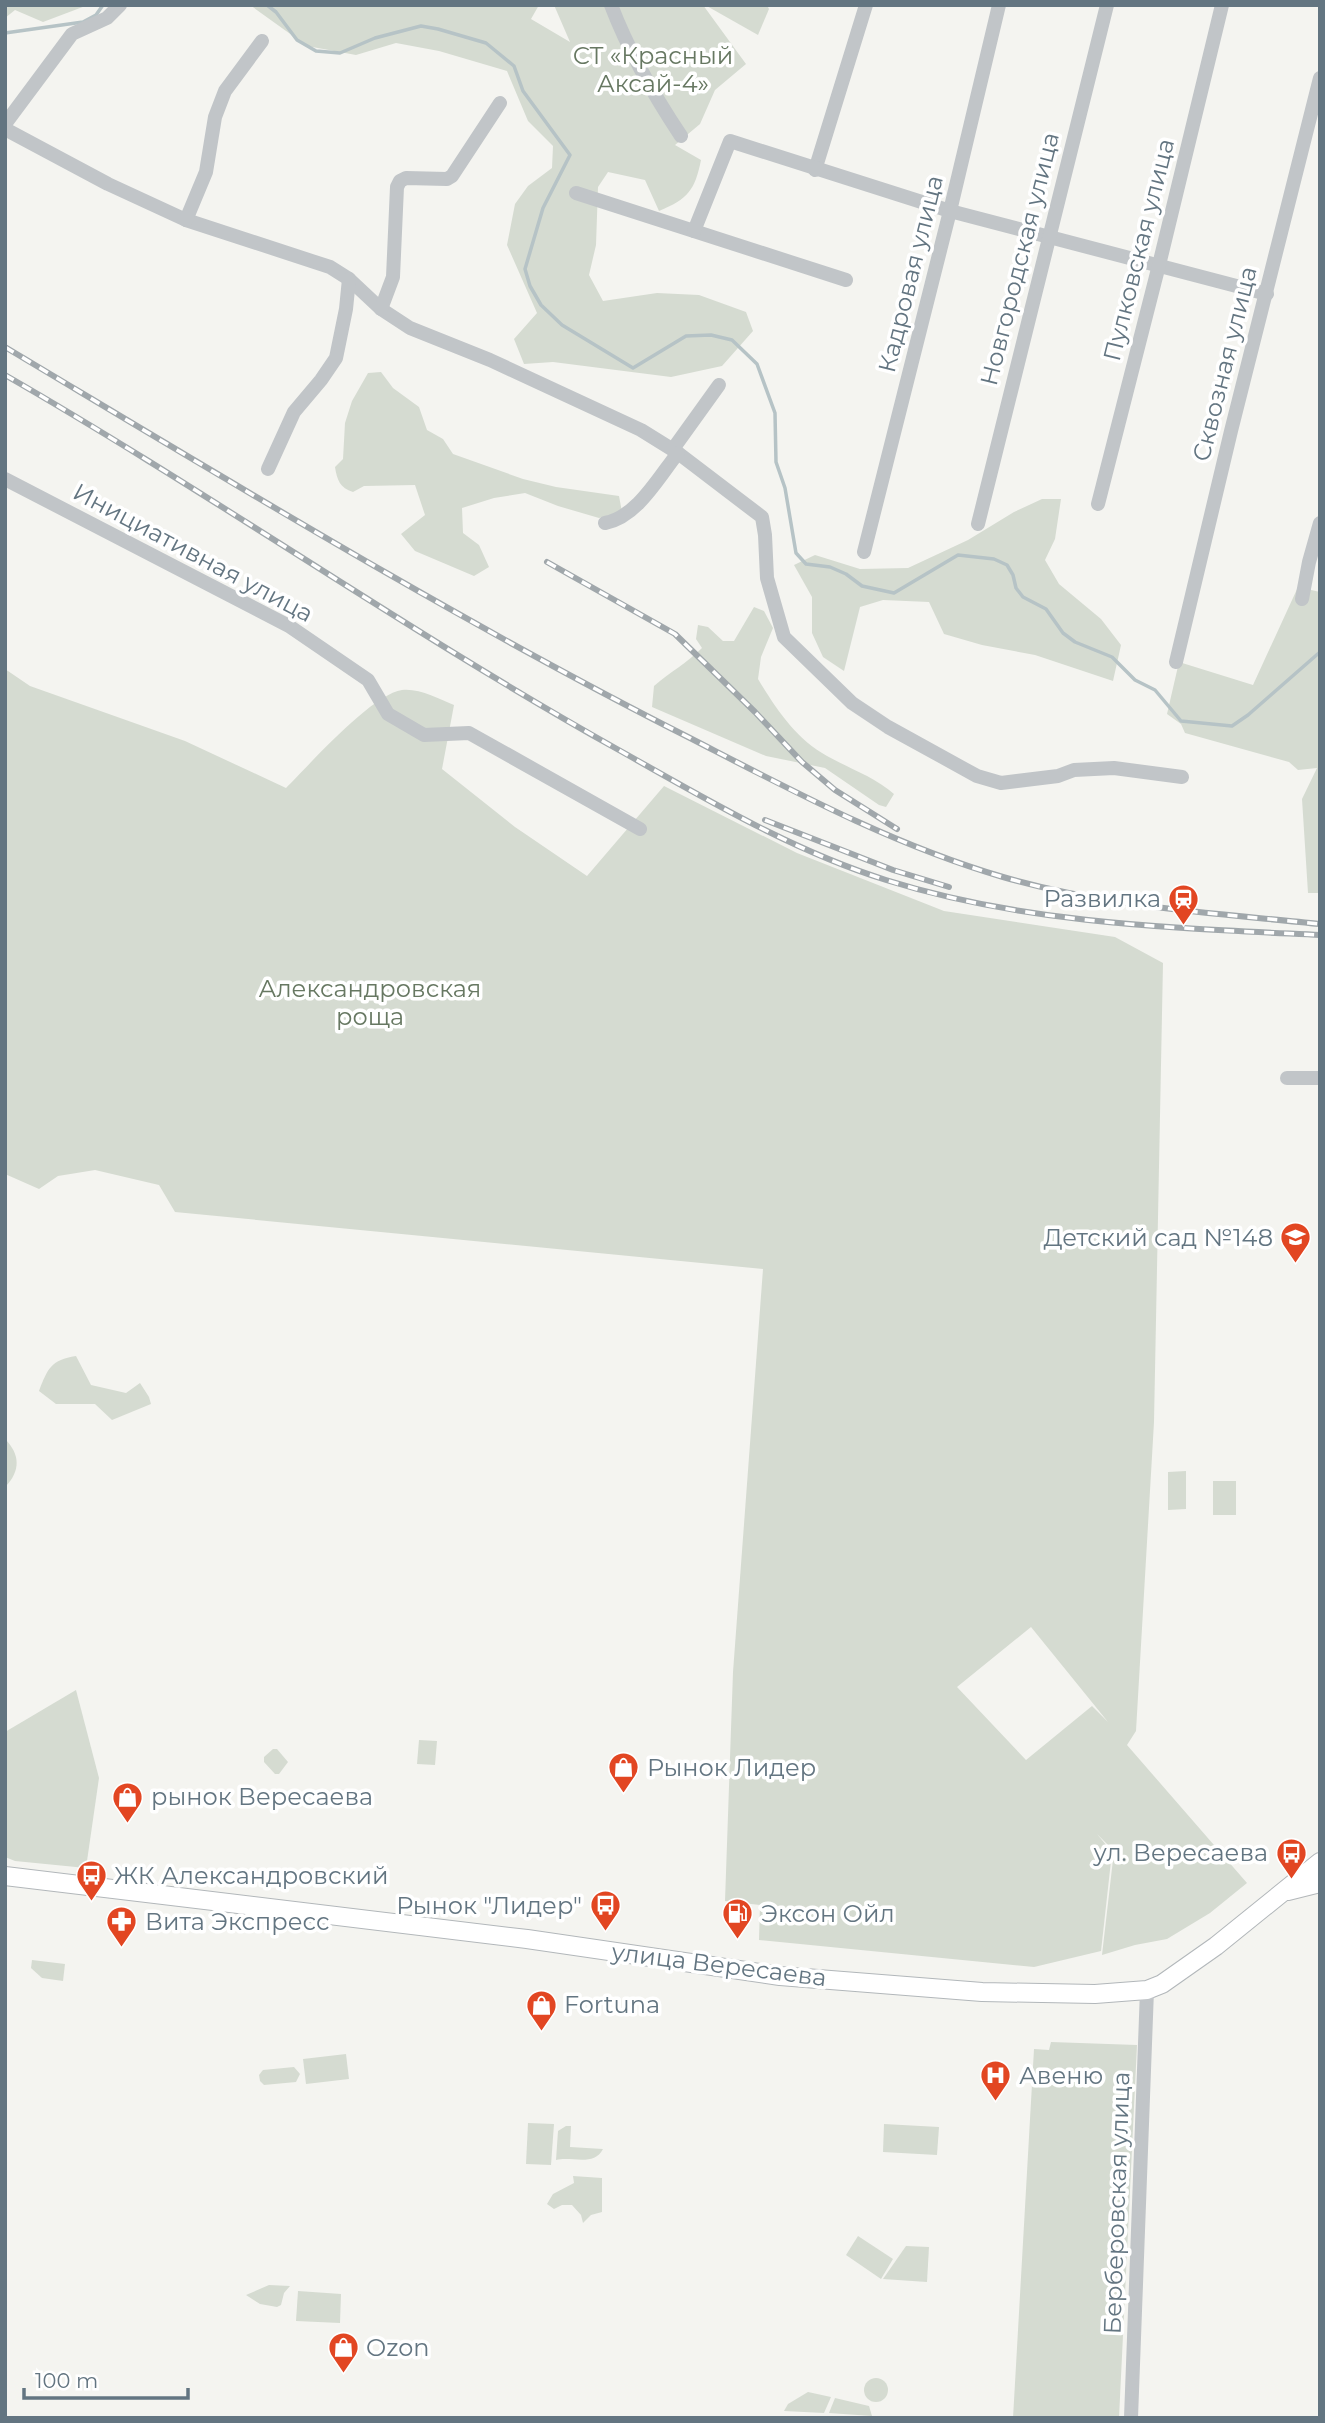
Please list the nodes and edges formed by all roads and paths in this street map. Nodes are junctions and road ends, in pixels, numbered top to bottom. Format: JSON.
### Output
{"nodes":[{"id":1,"x":120,"y":5,"type":"edge"},
{"id":2,"x":611,"y":5,"type":"edge"},
{"id":3,"x":866,"y":5,"type":"edge"},
{"id":4,"x":999,"y":5,"type":"edge"},
{"id":5,"x":1107,"y":5,"type":"edge"},
{"id":6,"x":1222,"y":5,"type":"edge"},
{"id":7,"x":262,"y":41,"type":"dead end"},
{"id":8,"x":1320,"y":78,"type":"edge"},
{"id":9,"x":500,"y":103,"type":"dead end"},
{"id":10,"x":5,"y":127,"type":"edge"},
{"id":11,"x":681,"y":136,"type":"dead end"},
{"id":12,"x":816,"y":170,"type":"junction"},
{"id":13,"x":576,"y":193,"type":"dead end"},
{"id":14,"x":950,"y":211,"type":"junction"},
{"id":15,"x":186,"y":220,"type":"junction"},
{"id":16,"x":694,"y":231,"type":"junction"},
{"id":17,"x":1049,"y":236,"type":"junction"},
{"id":18,"x":1159,"y":265,"type":"junction"},
{"id":19,"x":349,"y":279,"type":"junction"},
{"id":20,"x":846,"y":280,"type":"dead end"},
{"id":21,"x":1267,"y":294,"type":"junction"},
{"id":22,"x":381,"y":309,"type":"junction"},
{"id":23,"x":719,"y":385,"type":"dead end"},
{"id":24,"x":675,"y":451,"type":"junction"},
{"id":25,"x":268,"y":469,"type":"dead end"},
{"id":26,"x":5,"y":479,"type":"edge"},
{"id":27,"x":1098,"y":504,"type":"dead end"},
{"id":28,"x":605,"y":523,"type":"dead end"},
{"id":29,"x":1320,"y":523,"type":"edge"},
{"id":30,"x":978,"y":524,"type":"dead end"},
{"id":31,"x":864,"y":552,"type":"dead end"},
{"id":32,"x":1302,"y":599,"type":"dead end"},
{"id":33,"x":1176,"y":662,"type":"dead end"},
{"id":34,"x":1182,"y":777,"type":"dead end"},
{"id":35,"x":640,"y":829,"type":"dead end"},
{"id":36,"x":1287,"y":1078,"type":"dead end"},
{"id":37,"x":1320,"y":1078,"type":"edge"},
{"id":38,"x":1320,"y":1862,"type":"edge"},
{"id":39,"x":5,"y":1876,"type":"edge"},
{"id":40,"x":1320,"y":1884,"type":"edge"},
{"id":41,"x":1282,"y":1893,"type":"junction"},
{"id":42,"x":1147,"y":1990,"type":"junction"},
{"id":43,"x":1130,"y":2418,"type":"edge"}],
"edges":[{"from":1,"to":10,"type":"street"},
{"from":2,"to":11,"type":"street"},
{"from":3,"to":12,"type":"street"},
{"from":4,"to":14,"type":"street","name":"Кадровая улица"},
{"from":5,"to":17,"type":"street","name":"Новгородская улица"},
{"from":6,"to":18,"type":"street","name":"Пулковская улица"},
{"from":7,"to":15,"type":"street"},
{"from":8,"to":21,"type":"street","name":"Сквозная улица"},
{"from":9,"to":22,"type":"street"},
{"from":10,"to":15,"type":"street"},
{"from":12,"to":14,"type":"street"},
{"from":12,"to":16,"type":"street"},
{"from":13,"to":16,"type":"street"},
{"from":14,"to":17,"type":"street"},
{"from":14,"to":31,"type":"street","name":"Кадровая улица"},
{"from":15,"to":19,"type":"street"},
{"from":16,"to":20,"type":"street"},
{"from":17,"to":18,"type":"street"},
{"from":17,"to":30,"type":"street","name":"Новгородская улица"},
{"from":18,"to":21,"type":"street"},
{"from":18,"to":27,"type":"street","name":"Пулковская улица"},
{"from":19,"to":22,"type":"street"},
{"from":19,"to":25,"type":"street"},
{"from":21,"to":33,"type":"street","name":"Сквозная улица"},
{"from":22,"to":24,"type":"street"},
{"from":23,"to":24,"type":"street"},
{"from":24,"to":28,"type":"street"},
{"from":24,"to":34,"type":"street"},
{"from":26,"to":35,"type":"street","name":"Инициативная улица"},
{"from":29,"to":32,"type":"street"},
{"from":36,"to":37,"type":"street"},
{"from":38,"to":41,"type":"main road"},
{"from":39,"to":42,"type":"main road","name":"улица Вересаева"},
{"from":40,"to":41,"type":"main road","name":"улица Вересаева"},
{"from":41,"to":42,"type":"main road","name":"улица Вересаева"},
{"from":42,"to":43,"type":"street","name":"Берберовская улица"}]}
